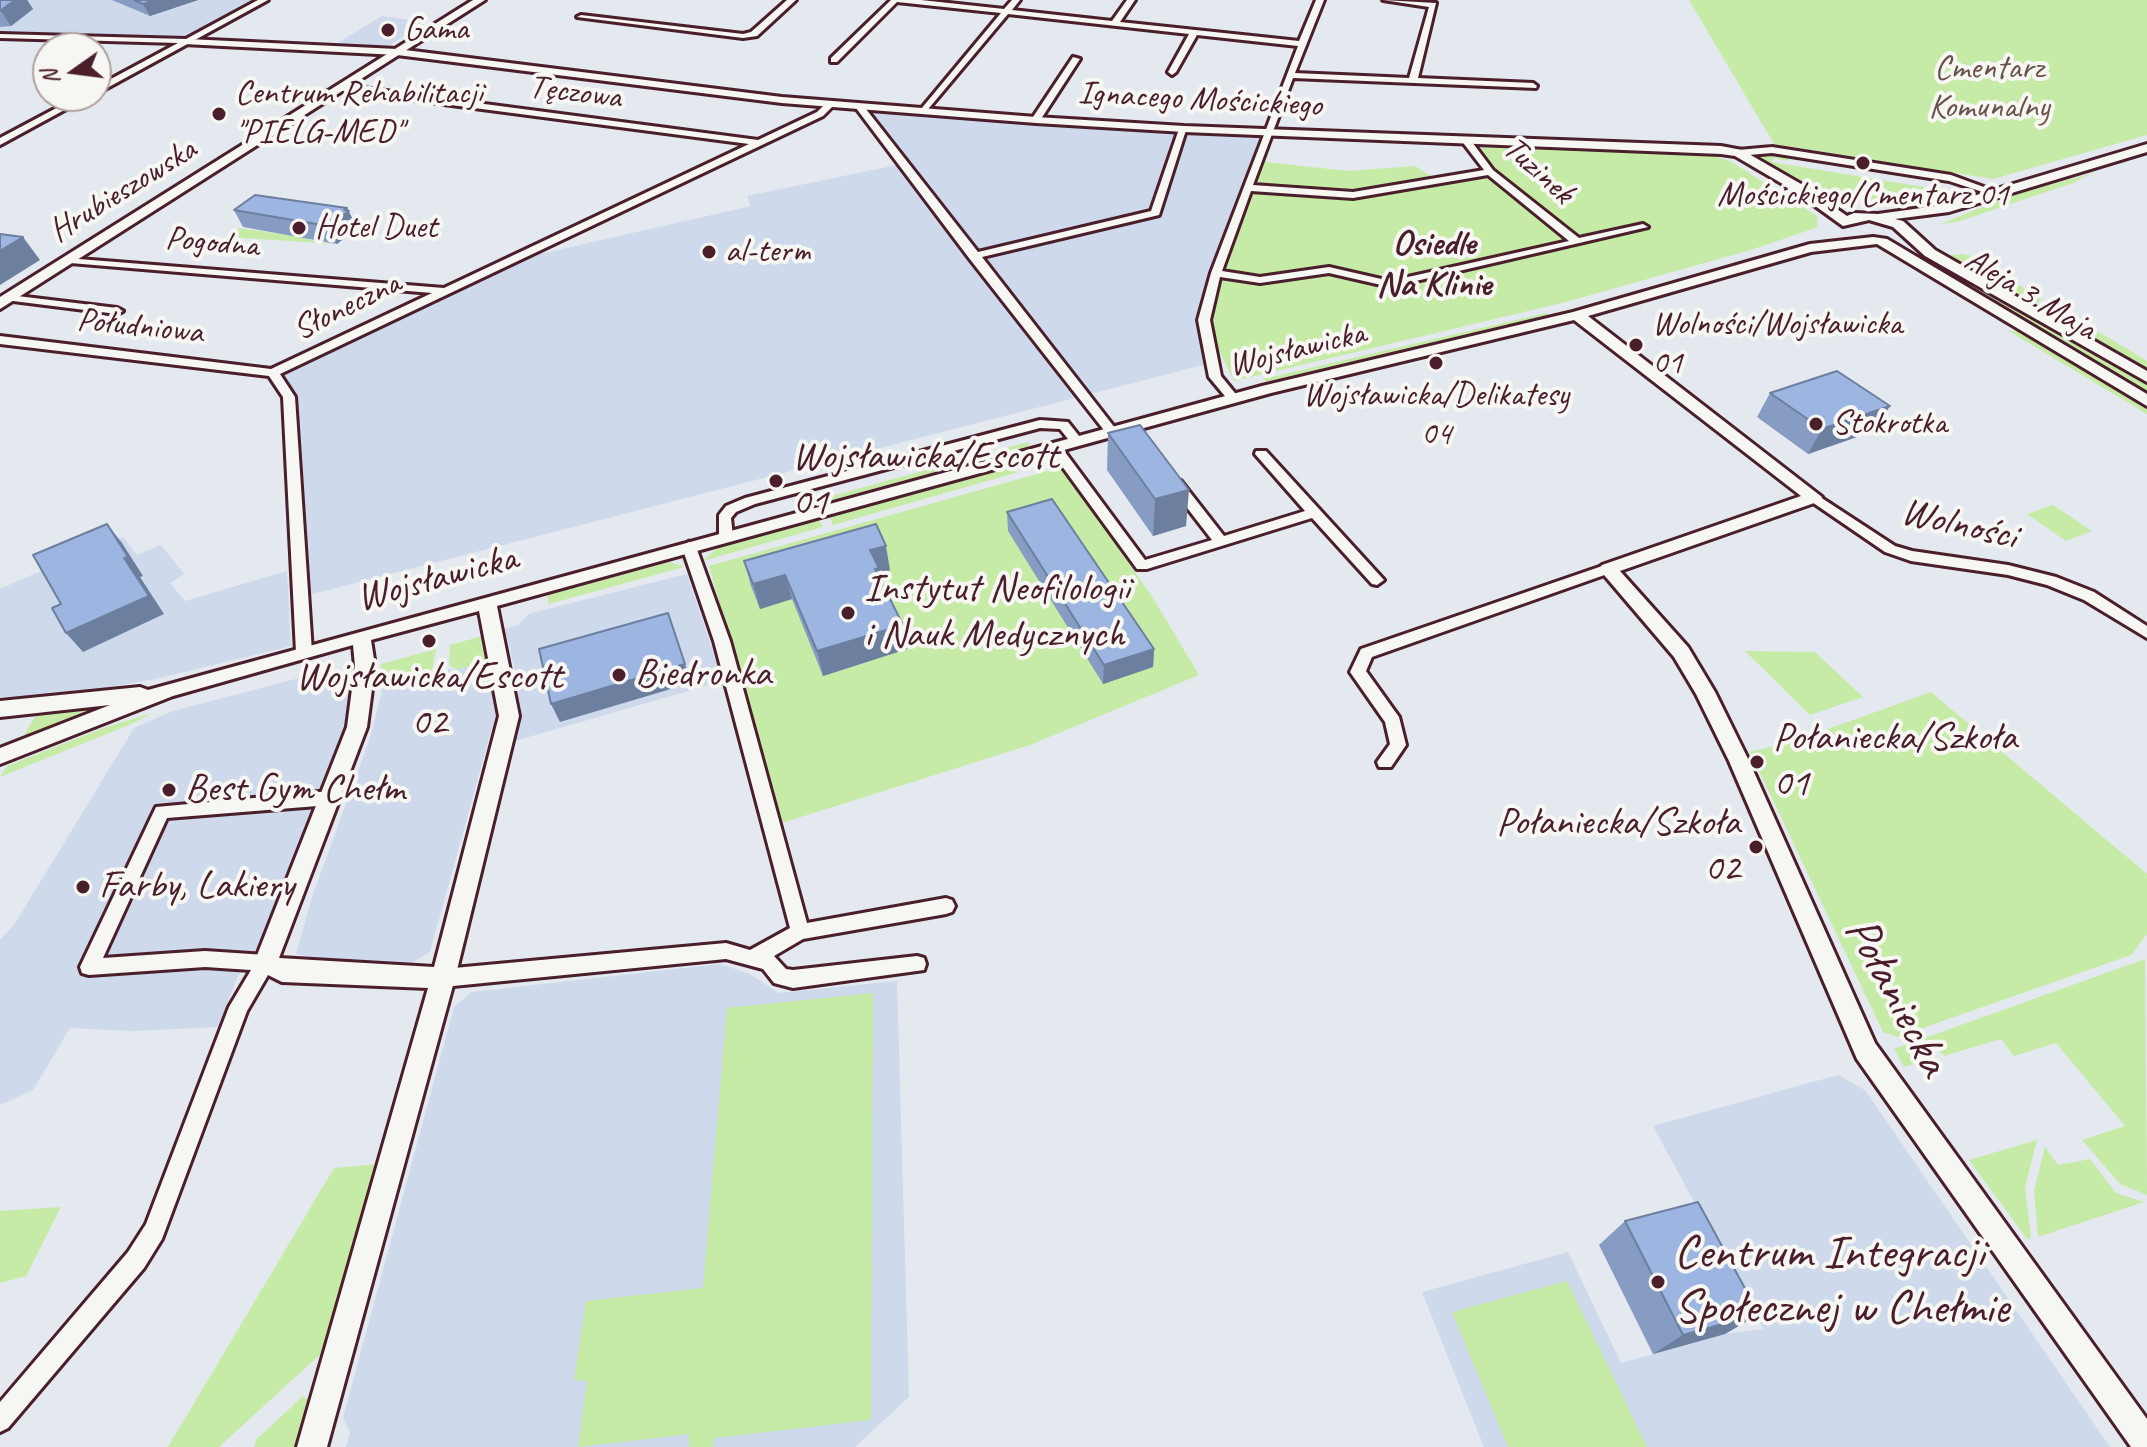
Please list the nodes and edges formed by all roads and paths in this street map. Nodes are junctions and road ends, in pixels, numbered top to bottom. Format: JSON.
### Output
{"nodes":[{"id":1,"x":264,"y":0,"type":"edge"},
{"id":2,"x":480,"y":0,"type":"edge"},
{"id":3,"x":792,"y":0,"type":"edge"},
{"id":4,"x":897,"y":0,"type":"edge"},
{"id":5,"x":1016,"y":0,"type":"edge"},
{"id":6,"x":1131,"y":0,"type":"edge"},
{"id":7,"x":1320,"y":0,"type":"edge"},
{"id":8,"x":1387,"y":0,"type":"edge"},
{"id":9,"x":1006,"y":12,"type":"junction"},
{"id":10,"x":581,"y":17,"type":"dead end"},
{"id":11,"x":1115,"y":23,"type":"junction"},
{"id":12,"x":1194,"y":32,"type":"junction"},
{"id":13,"x":0,"y":36,"type":"edge"},
{"id":14,"x":188,"y":42,"type":"junction"},
{"id":15,"x":1303,"y":44,"type":"junction"},
{"id":16,"x":397,"y":52,"type":"junction"},
{"id":17,"x":1076,"y":59,"type":"dead end"},
{"id":18,"x":834,"y":60,"type":"dead end"},
{"id":19,"x":1172,"y":72,"type":"dead end"},
{"id":20,"x":1291,"y":75,"type":"junction"},
{"id":21,"x":1413,"y":81,"type":"junction"},
{"id":22,"x":112,"y":82,"type":"edge"},
{"id":23,"x":1533,"y":86,"type":"dead end"},
{"id":24,"x":340,"y":88,"type":"junction"},
{"id":25,"x":830,"y":104,"type":"junction"},
{"id":26,"x":859,"y":106,"type":"junction"},
{"id":27,"x":924,"y":111,"type":"junction"},
{"id":28,"x":56,"y":112,"type":"edge"},
{"id":29,"x":1036,"y":120,"type":"junction"},
{"id":30,"x":1184,"y":129,"type":"junction"},
{"id":31,"x":1267,"y":133,"type":"junction"},
{"id":32,"x":1466,"y":140,"type":"junction"},
{"id":33,"x":0,"y":142,"type":"edge"},
{"id":34,"x":757,"y":142,"type":"junction"},
{"id":35,"x":2147,"y":148,"type":"edge"},
{"id":36,"x":1738,"y":153,"type":"junction"},
{"id":37,"x":1490,"y":172,"type":"junction"},
{"id":38,"x":1797,"y":187,"type":"junction"},
{"id":39,"x":1248,"y":188,"type":"junction"},
{"id":40,"x":1998,"y":194,"type":"junction"},
{"id":41,"x":1944,"y":209,"type":"junction"},
{"id":42,"x":1874,"y":217,"type":"junction"},
{"id":43,"x":1848,"y":225,"type":"junction"},
{"id":44,"x":1643,"y":227,"type":"dead end"},
{"id":45,"x":1905,"y":232,"type":"junction"},
{"id":46,"x":1576,"y":241,"type":"junction"},
{"id":47,"x":1877,"y":242,"type":"junction"},
{"id":48,"x":1810,"y":248,"type":"junction"},
{"id":49,"x":973,"y":256,"type":"junction"},
{"id":50,"x":70,"y":260,"type":"junction"},
{"id":51,"x":1216,"y":273,"type":"junction"},
{"id":52,"x":445,"y":291,"type":"junction"},
{"id":53,"x":5,"y":301,"type":"edge"},
{"id":54,"x":117,"y":311,"type":"dead end"},
{"id":55,"x":1577,"y":315,"type":"junction"},
{"id":56,"x":0,"y":340,"type":"edge"},
{"id":57,"x":273,"y":373,"type":"junction"},
{"id":58,"x":2147,"y":377,"type":"edge"},
{"id":59,"x":1233,"y":398,"type":"junction"},
{"id":60,"x":2147,"y":401,"type":"edge"},
{"id":61,"x":1131,"y":426,"type":"junction"},
{"id":62,"x":1111,"y":431,"type":"junction"},
{"id":63,"x":1077,"y":441,"type":"junction"},
{"id":64,"x":1146,"y":445,"type":"edge"},
{"id":65,"x":1054,"y":447,"type":"junction"},
{"id":66,"x":1261,"y":454,"type":"dead end"},
{"id":67,"x":1165,"y":469,"type":"edge"},
{"id":68,"x":1814,"y":497,"type":"junction"},
{"id":69,"x":1316,"y":512,"type":"junction"},
{"id":70,"x":726,"y":537,"type":"junction"},
{"id":71,"x":1221,"y":542,"type":"junction"},
{"id":72,"x":689,"y":547,"type":"junction"},
{"id":73,"x":1608,"y":569,"type":"junction"},
{"id":74,"x":1377,"y":580,"type":"dead end"},
{"id":75,"x":487,"y":603,"type":"junction"},
{"id":76,"x":2147,"y":633,"type":"edge"},
{"id":77,"x":361,"y":637,"type":"junction"},
{"id":78,"x":304,"y":652,"type":"junction"},
{"id":79,"x":168,"y":690,"type":"junction"},
{"id":80,"x":0,"y":709,"type":"edge"},
{"id":81,"x":0,"y":756,"type":"edge"},
{"id":82,"x":1385,"y":762,"type":"dead end"},
{"id":83,"x":330,"y":798,"type":"junction"},
{"id":84,"x":946,"y":906,"type":"dead end"},
{"id":85,"x":800,"y":932,"type":"junction"},
{"id":86,"x":751,"y":959,"type":"junction"},
{"id":87,"x":266,"y":963,"type":"junction"},
{"id":88,"x":917,"y":964,"type":"dead end"},
{"id":89,"x":443,"y":978,"type":"junction"},
{"id":90,"x":0,"y":1420,"type":"edge"},
{"id":91,"x":2147,"y":1444,"type":"edge"},
{"id":92,"x":312,"y":1447,"type":"edge"}],
"edges":[{"from":1,"to":14,"type":"street"},
{"from":2,"to":16,"type":"main road","name":"Hrubieszowska"},
{"from":3,"to":10,"type":"street"},
{"from":4,"to":9,"type":"street"},
{"from":4,"to":18,"type":"street"},
{"from":5,"to":9,"type":"street"},
{"from":6,"to":11,"type":"street"},
{"from":7,"to":15,"type":"street"},
{"from":8,"to":21,"type":"street"},
{"from":9,"to":11,"type":"street"},
{"from":9,"to":27,"type":"street"},
{"from":11,"to":12,"type":"street"},
{"from":12,"to":15,"type":"street"},
{"from":12,"to":19,"type":"street"},
{"from":13,"to":14,"type":"street"},
{"from":14,"to":16,"type":"street","name":"Ignacego Mościckiego"},
{"from":14,"to":22,"type":"street"},
{"from":15,"to":20,"type":"street"},
{"from":16,"to":24,"type":"main road","name":"Hrubieszowska"},
{"from":16,"to":25,"type":"street","name":"Ignacego Mościckiego"},
{"from":17,"to":29,"type":"street"},
{"from":20,"to":21,"type":"street"},
{"from":20,"to":31,"type":"street"},
{"from":21,"to":23,"type":"street"},
{"from":24,"to":34,"type":"street","name":"Tęczowa"},
{"from":24,"to":50,"type":"main road","name":"Hrubieszowska"},
{"from":25,"to":26,"type":"street","name":"Ignacego Mościckiego"},
{"from":25,"to":34,"type":"street","name":"Słoneczna"},
{"from":26,"to":27,"type":"street","name":"Ignacego Mościckiego"},
{"from":26,"to":49,"type":"street"},
{"from":27,"to":29,"type":"street","name":"Ignacego Mościckiego"},
{"from":28,"to":33,"type":"street"},
{"from":29,"to":30,"type":"street","name":"Ignacego Mościckiego"},
{"from":30,"to":31,"type":"street","name":"Ignacego Mościckiego"},
{"from":30,"to":49,"type":"street"},
{"from":31,"to":32,"type":"street","name":"Ignacego Mościckiego"},
{"from":31,"to":39,"type":"street"},
{"from":32,"to":36,"type":"street","name":"Ignacego Mościckiego"},
{"from":32,"to":37,"type":"street","name":"Tuzinek"},
{"from":34,"to":52,"type":"street","name":"Słoneczna"},
{"from":35,"to":40,"type":"street"},
{"from":36,"to":38,"type":"street"},
{"from":36,"to":40,"type":"street","name":"Ignacego Mościckiego"},
{"from":37,"to":39,"type":"street"},
{"from":37,"to":46,"type":"street","name":"Tuzinek"},
{"from":38,"to":42,"type":"street"},
{"from":38,"to":43,"type":"street"},
{"from":39,"to":51,"type":"street"},
{"from":40,"to":41,"type":"street"},
{"from":41,"to":42,"type":"street"},
{"from":41,"to":45,"type":"street"},
{"from":42,"to":43,"type":"street","name":"Wojsławicka"},
{"from":42,"to":45,"type":"street","name":"Aleja 3 Maja"},
{"from":43,"to":47,"type":"street","name":"Aleja 3 Maja"},
{"from":43,"to":48,"type":"street","name":"Wojsławicka"},
{"from":44,"to":46,"type":"street"},
{"from":45,"to":47,"type":"street","name":"Wojsławicka"},
{"from":45,"to":58,"type":"street","name":"Aleja 3 Maja"},
{"from":46,"to":51,"type":"street"},
{"from":47,"to":48,"type":"street","name":"Wojsławicka"},
{"from":47,"to":60,"type":"street","name":"Aleja 3 Maja"},
{"from":48,"to":55,"type":"street","name":"Wojsławicka"},
{"from":49,"to":62,"type":"street"},
{"from":50,"to":52,"type":"street","name":"Pogodna"},
{"from":50,"to":53,"type":"main road","name":"Hrubieszowska"},
{"from":51,"to":59,"type":"street"},
{"from":52,"to":57,"type":"street","name":"Słoneczna"},
{"from":53,"to":54,"type":"street"},
{"from":55,"to":59,"type":"street","name":"Wojsławicka"},
{"from":55,"to":68,"type":"street","name":"Wolności"},
{"from":56,"to":57,"type":"street","name":"Południowa"},
{"from":57,"to":78,"type":"street","name":"Słoneczna"},
{"from":59,"to":61,"type":"street","name":"Wojsławicka"},
{"from":61,"to":62,"type":"street","name":"Wojsławicka"},
{"from":61,"to":64,"type":"street"},
{"from":62,"to":63,"type":"street","name":"Wojsławicka"},
{"from":63,"to":65,"type":"street","name":"Wojsławicka"},
{"from":63,"to":70,"type":"street"},
{"from":65,"to":70,"type":"street","name":"Wojsławicka"},
{"from":65,"to":71,"type":"street"},
{"from":66,"to":69,"type":"street"},
{"from":67,"to":71,"type":"street"},
{"from":68,"to":73,"type":"street"},
{"from":68,"to":76,"type":"street","name":"Wolności"},
{"from":69,"to":71,"type":"street"},
{"from":69,"to":74,"type":"street"},
{"from":70,"to":72,"type":"street","name":"Wojsławicka"},
{"from":72,"to":75,"type":"street","name":"Wojsławicka"},
{"from":72,"to":85,"type":"street"},
{"from":73,"to":82,"type":"street"},
{"from":73,"to":91,"type":"street","name":"Połaniecka"},
{"from":75,"to":77,"type":"street","name":"Wojsławicka"},
{"from":75,"to":89,"type":"street"},
{"from":77,"to":78,"type":"street","name":"Wojsławicka"},
{"from":77,"to":83,"type":"street"},
{"from":78,"to":79,"type":"street","name":"Wojsławicka"},
{"from":79,"to":80,"type":"street","name":"Wojsławicka"},
{"from":79,"to":81,"type":"street","name":"Wojsławicka"},
{"from":83,"to":87,"type":"street"},
{"from":83,"to":87,"type":"street"},
{"from":84,"to":85,"type":"street"},
{"from":85,"to":86,"type":"street"},
{"from":86,"to":88,"type":"street"},
{"from":86,"to":89,"type":"street"},
{"from":87,"to":89,"type":"street"},
{"from":87,"to":90,"type":"street"},
{"from":89,"to":92,"type":"street"}]}
